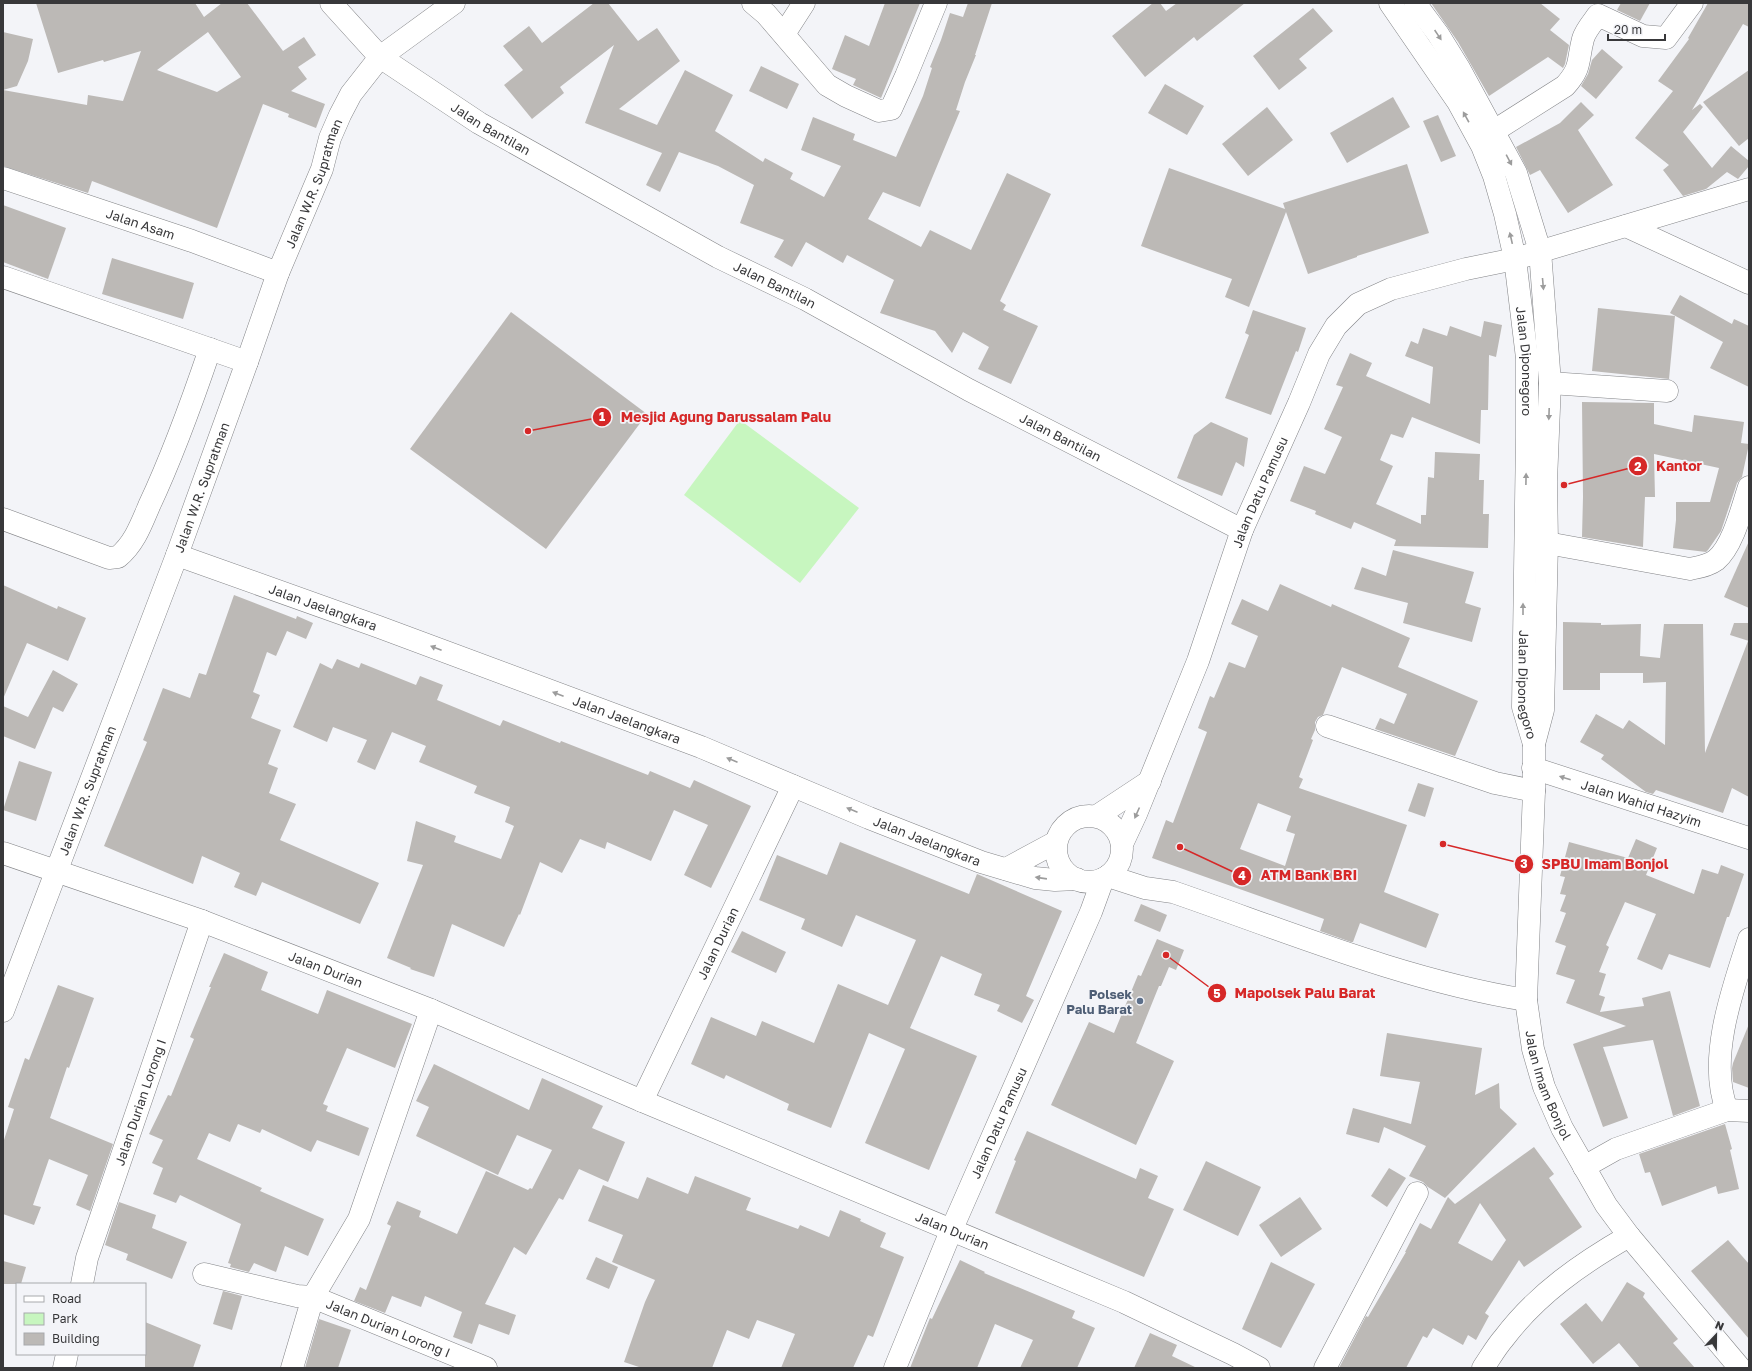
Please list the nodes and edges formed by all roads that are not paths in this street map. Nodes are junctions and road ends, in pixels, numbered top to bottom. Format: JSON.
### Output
{"nodes":[{"id":1,"x":331,"y":3,"type":"edge"},
{"id":2,"x":454,"y":3,"type":"edge"},
{"id":3,"x":753,"y":3,"type":"edge"},
{"id":4,"x":804,"y":3,"type":"edge"},
{"id":5,"x":936,"y":3,"type":"edge"},
{"id":6,"x":1390,"y":3,"type":"edge"},
{"id":7,"x":1415,"y":3,"type":"edge"},
{"id":8,"x":1692,"y":3,"type":"edge"},
{"id":9,"x":1602,"y":9,"type":"edge"},
{"id":10,"x":784,"y":34,"type":"junction"},
{"id":11,"x":380,"y":57,"type":"junction"},
{"id":12,"x":1494,"y":131,"type":"junction"},
{"id":13,"x":3,"y":178,"type":"edge"},
{"id":14,"x":1749,"y":189,"type":"edge"},
{"id":15,"x":1626,"y":226,"type":"junction"},
{"id":16,"x":1540,"y":251,"type":"junction"},
{"id":17,"x":1515,"y":259,"type":"junction"},
{"id":18,"x":278,"y":273,"type":"junction"},
{"id":19,"x":3,"y":277,"type":"edge"},
{"id":20,"x":1749,"y":283,"type":"edge"},
{"id":21,"x":210,"y":349,"type":"junction"},
{"id":22,"x":247,"y":362,"type":"junction"},
{"id":23,"x":1550,"y":383,"type":"junction"},
{"id":24,"x":1667,"y":392,"type":"dead end"},
{"id":25,"x":1749,"y":487,"type":"edge"},
{"id":26,"x":3,"y":519,"type":"edge"},
{"id":27,"x":1242,"y":530,"type":"junction"},
{"id":28,"x":1548,"y":543,"type":"junction"},
{"id":29,"x":177,"y":555,"type":"junction"},
{"id":30,"x":1327,"y":726,"type":"dead end"},
{"id":31,"x":1534,"y":744,"type":"junction"},
{"id":32,"x":1533,"y":768,"type":"junction"},
{"id":33,"x":1150,"y":781,"type":"junction"},
{"id":34,"x":793,"y":786,"type":"junction"},
{"id":35,"x":1534,"y":791,"type":"junction"},
{"id":36,"x":1097,"y":816,"type":"junction"},
{"id":37,"x":1749,"y":838,"type":"edge"},
{"id":38,"x":1056,"y":842,"type":"junction"},
{"id":39,"x":1121,"y":851,"type":"junction"},
{"id":40,"x":3,"y":853,"type":"edge"},
{"id":41,"x":1006,"y":869,"type":"junction"},
{"id":42,"x":58,"y":871,"type":"junction"},
{"id":43,"x":1106,"y":877,"type":"junction"},
{"id":44,"x":1078,"y":880,"type":"junction"},
{"id":45,"x":1173,"y":892,"type":"junction"},
{"id":46,"x":202,"y":921,"type":"junction"},
{"id":47,"x":1080,"y":936,"type":"junction"},
{"id":48,"x":1749,"y":939,"type":"edge"},
{"id":49,"x":1526,"y":1000,"type":"junction"},
{"id":50,"x":432,"y":1010,"type":"junction"},
{"id":51,"x":3,"y":1011,"type":"edge"},
{"id":52,"x":642,"y":1101,"type":"junction"},
{"id":53,"x":1727,"y":1110,"type":"junction"},
{"id":54,"x":1749,"y":1111,"type":"edge"},
{"id":55,"x":1584,"y":1167,"type":"junction"},
{"id":56,"x":1417,"y":1193,"type":"dead end"},
{"id":57,"x":951,"y":1230,"type":"junction"},
{"id":58,"x":1629,"y":1236,"type":"junction"},
{"id":59,"x":204,"y":1274,"type":"dead end"},
{"id":60,"x":82,"y":1283,"type":"edge"},
{"id":61,"x":313,"y":1297,"type":"junction"},
{"id":62,"x":67,"y":1355,"type":"edge"},
{"id":63,"x":1230,"y":1361,"type":"edge"},
{"id":64,"x":64,"y":1368,"type":"edge"},
{"id":65,"x":292,"y":1368,"type":"edge"},
{"id":66,"x":486,"y":1368,"type":"edge"},
{"id":67,"x":894,"y":1368,"type":"edge"},
{"id":68,"x":1259,"y":1368,"type":"edge"},
{"id":69,"x":1324,"y":1368,"type":"edge"},
{"id":70,"x":1483,"y":1368,"type":"edge"},
{"id":71,"x":1740,"y":1368,"type":"edge"}],
"edges":[{"from":1,"to":11,"type":"main road","name":"Jalan Bantilan"},
{"from":2,"to":11,"type":"main road","name":"Jalan W.R. Supratman"},
{"from":3,"to":10,"type":"main road"},
{"from":4,"to":10,"type":"main road"},
{"from":5,"to":10,"type":"main road"},
{"from":17,"to":6,"type":"main road","name":"Jalan Diponegoro","one_way":true},
{"from":7,"to":12,"type":"main road","name":"Jalan Diponegoro","one_way":true},
{"from":8,"to":9,"type":"main road"},
{"from":9,"to":12,"type":"main road"},
{"from":11,"to":18,"type":"main road","name":"Jalan W.R. Supratman"},
{"from":11,"to":27,"type":"main road","name":"Jalan Bantilan"},
{"from":12,"to":16,"type":"main road","name":"Jalan Diponegoro","one_way":true},
{"from":13,"to":18,"type":"main road","name":"Jalan Asam"},
{"from":14,"to":15,"type":"main road","name":"Jalan Datu Pamusu"},
{"from":15,"to":16,"type":"main road","name":"Jalan Datu Pamusu"},
{"from":15,"to":20,"type":"main road"},
{"from":16,"to":17,"type":"main road","name":"Jalan Datu Pamusu"},
{"from":16,"to":23,"type":"main road","name":"Jalan Diponegoro","one_way":true},
{"from":17,"to":27,"type":"main road","name":"Jalan Datu Pamusu"},
{"from":31,"to":17,"type":"main road","name":"Jalan Diponegoro","one_way":true},
{"from":18,"to":22,"type":"main road","name":"Jalan W.R. Supratman"},
{"from":19,"to":21,"type":"main road"},
{"from":21,"to":22,"type":"main road"},
{"from":21,"to":26,"type":"main road"},
{"from":22,"to":29,"type":"main road","name":"Jalan W.R. Supratman"},
{"from":23,"to":24,"type":"main road"},
{"from":23,"to":28,"type":"main road","name":"Jalan Diponegoro","one_way":true},
{"from":25,"to":28,"type":"main road"},
{"from":27,"to":33,"type":"main road","name":"Jalan Datu Pamusu"},
{"from":28,"to":31,"type":"main road","name":"Jalan Diponegoro"},
{"from":34,"to":29,"type":"main road","name":"Jalan Jaelangkara","one_way":true},
{"from":29,"to":42,"type":"main road","name":"Jalan W.R. Supratman"},
{"from":30,"to":35,"type":"main road"},
{"from":31,"to":32,"type":"main road","name":"Jalan Imam Bonjol"},
{"from":32,"to":35,"type":"main road","name":"Jalan Imam Bonjol"},
{"from":37,"to":32,"type":"main road","name":"Jalan Wahid Hazyim","one_way":true},
{"from":33,"to":36,"type":"main road"},
{"from":33,"to":39,"type":"main road","name":"Jalan Datu Pamusu","one_way":true},
{"from":41,"to":34,"type":"main road","name":"Jalan Jaelangkara","one_way":true},
{"from":34,"to":52,"type":"main road","name":"Jalan Durian"},
{"from":35,"to":49,"type":"main road","name":"Jalan Imam Bonjol"},
{"from":36,"to":38,"type":"main road"},
{"from":36,"to":39,"type":"main road"},
{"from":38,"to":41,"type":"main road"},
{"from":38,"to":44,"type":"main road"},
{"from":39,"to":43,"type":"main road"},
{"from":39,"to":45,"type":"main road"},
{"from":40,"to":42,"type":"main road","name":"Jalan Durian"},
{"from":44,"to":41,"type":"main road","name":"Jalan Jaelangkara","one_way":true},
{"from":42,"to":46,"type":"main road","name":"Jalan Durian"},
{"from":42,"to":51,"type":"main road","name":"Jalan W.R. Supratman"},
{"from":43,"to":44,"type":"main road"},
{"from":43,"to":45,"type":"main road"},
{"from":43,"to":47,"type":"main road","name":"Jalan Datu Pamusu"},
{"from":44,"to":47,"type":"main road"},
{"from":45,"to":49,"type":"main road"},
{"from":46,"to":50,"type":"main road","name":"Jalan Durian"},
{"from":46,"to":60,"type":"main road","name":"Jalan Durian Lorong I"},
{"from":47,"to":57,"type":"main road","name":"Jalan Datu Pamusu"},
{"from":48,"to":53,"type":"main road"},
{"from":49,"to":55,"type":"main road","name":"Jalan Imam Bonjol"},
{"from":50,"to":52,"type":"main road","name":"Jalan Durian"},
{"from":50,"to":61,"type":"main road","name":"Jalan Durian Lorong I"},
{"from":52,"to":57,"type":"main road","name":"Jalan Durian"},
{"from":53,"to":54,"type":"main road"},
{"from":53,"to":55,"type":"main road"},
{"from":55,"to":58,"type":"main road","name":"Jalan Imam Bonjol"},
{"from":56,"to":69,"type":"main road"},
{"from":57,"to":63,"type":"main road","name":"Jalan Durian"},
{"from":57,"to":67,"type":"main road","name":"Jalan Datu Pamusu"},
{"from":58,"to":70,"type":"main road"},
{"from":58,"to":71,"type":"main road","name":"Jalan Imam Bonjol"},
{"from":59,"to":61,"type":"main road"},
{"from":61,"to":65,"type":"main road","name":"Jalan Durian Lorong I"},
{"from":61,"to":66,"type":"main road","name":"Jalan Durian Lorong I"},
{"from":62,"to":64,"type":"main road"},
{"from":63,"to":68,"type":"main road","name":"Jalan Durian"}]}
